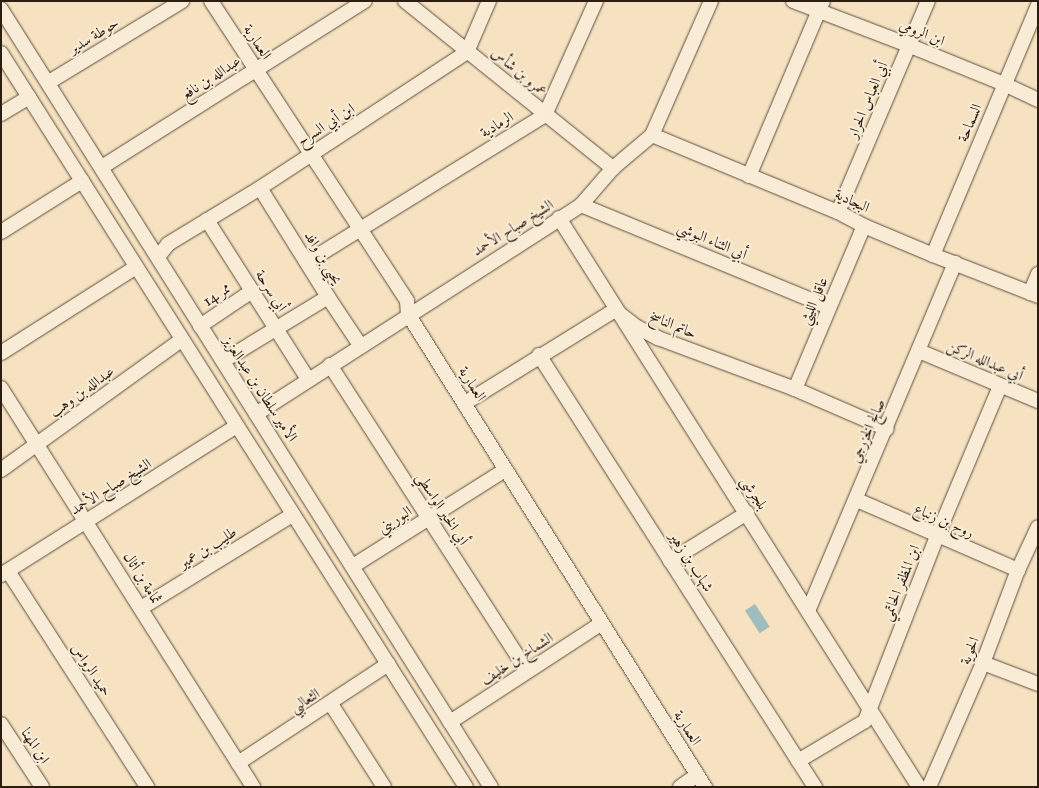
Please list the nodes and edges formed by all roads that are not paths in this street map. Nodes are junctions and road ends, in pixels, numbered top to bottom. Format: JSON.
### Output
{"nodes":[{"id":1,"x":182,"y":1,"type":"edge"},
{"id":2,"x":211,"y":1,"type":"edge"},
{"id":3,"x":365,"y":1,"type":"edge"},
{"id":4,"x":404,"y":1,"type":"edge"},
{"id":5,"x":489,"y":1,"type":"edge"},
{"id":6,"x":596,"y":1,"type":"edge"},
{"id":7,"x":711,"y":1,"type":"edge"},
{"id":8,"x":793,"y":1,"type":"edge"},
{"id":9,"x":928,"y":1,"type":"edge"},
{"id":10,"x":1038,"y":5,"type":"edge"},
{"id":11,"x":821,"y":6,"type":"edge"},
{"id":12,"x":1,"y":9,"type":"edge"},
{"id":13,"x":908,"y":45,"type":"junction"},
{"id":14,"x":467,"y":52,"type":"junction"},
{"id":15,"x":1,"y":53,"type":"edge"},
{"id":16,"x":255,"y":69,"type":"junction"},
{"id":17,"x":49,"y":82,"type":"junction"},
{"id":18,"x":1004,"y":84,"type":"junction"},
{"id":19,"x":29,"y":97,"type":"junction"},
{"id":20,"x":1038,"y":100,"type":"edge"},
{"id":21,"x":1,"y":114,"type":"edge"},
{"id":22,"x":545,"y":115,"type":"junction"},
{"id":23,"x":652,"y":135,"type":"junction"},
{"id":24,"x":311,"y":154,"type":"junction"},
{"id":25,"x":102,"y":167,"type":"junction"},
{"id":26,"x":613,"y":168,"type":"junction"},
{"id":27,"x":749,"y":176,"type":"junction"},
{"id":28,"x":82,"y":180,"type":"junction"},
{"id":29,"x":260,"y":188,"type":"junction"},
{"id":30,"x":581,"y":205,"type":"junction"},
{"id":31,"x":838,"y":212,"type":"junction"},
{"id":32,"x":559,"y":218,"type":"junction"},
{"id":33,"x":207,"y":220,"type":"junction"},
{"id":34,"x":864,"y":226,"type":"junction"},
{"id":35,"x":360,"y":227,"type":"junction"},
{"id":36,"x":1,"y":232,"type":"edge"},
{"id":37,"x":933,"y":255,"type":"junction"},
{"id":38,"x":158,"y":257,"type":"junction"},
{"id":39,"x":307,"y":262,"type":"junction"},
{"id":40,"x":955,"y":263,"type":"junction"},
{"id":41,"x":136,"y":267,"type":"junction"},
{"id":42,"x":1038,"y":274,"type":"edge"},
{"id":43,"x":252,"y":291,"type":"junction"},
{"id":44,"x":1034,"y":295,"type":"edge"},
{"id":45,"x":328,"y":297,"type":"junction"},
{"id":46,"x":829,"y":307,"type":"junction"},
{"id":47,"x":615,"y":310,"type":"junction"},
{"id":48,"x":408,"y":314,"type":"junction"},
{"id":49,"x":200,"y":326,"type":"junction"},
{"id":50,"x":276,"y":329,"type":"junction"},
{"id":51,"x":181,"y":340,"type":"junction"},
{"id":52,"x":360,"y":344,"type":"junction"},
{"id":53,"x":920,"y":351,"type":"junction"},
{"id":54,"x":1,"y":353,"type":"edge"},
{"id":55,"x":540,"y":356,"type":"junction"},
{"id":56,"x":223,"y":361,"type":"junction"},
{"id":57,"x":330,"y":365,"type":"junction"},
{"id":58,"x":308,"y":379,"type":"junction"},
{"id":59,"x":1000,"y":386,"type":"junction"},
{"id":60,"x":1,"y":388,"type":"edge"},
{"id":61,"x":795,"y":390,"type":"junction"},
{"id":62,"x":1038,"y":401,"type":"edge"},
{"id":63,"x":465,"y":403,"type":"junction"},
{"id":64,"x":256,"y":414,"type":"junction"},
{"id":65,"x":237,"y":426,"type":"junction"},
{"id":66,"x":887,"y":429,"type":"junction"},
{"id":67,"x":38,"y":445,"type":"junction"},
{"id":68,"x":1,"y":470,"type":"edge"},
{"id":69,"x":505,"y":470,"type":"junction"},
{"id":70,"x":857,"y":500,"type":"junction"},
{"id":71,"x":747,"y":513,"type":"junction"},
{"id":72,"x":292,"y":515,"type":"junction"},
{"id":73,"x":428,"y":517,"type":"junction"},
{"id":74,"x":87,"y":521,"type":"junction"},
{"id":75,"x":1038,"y":527,"type":"edge"},
{"id":76,"x":937,"y":536,"type":"junction"},
{"id":77,"x":670,"y":561,"type":"junction"},
{"id":78,"x":353,"y":566,"type":"junction"},
{"id":79,"x":1018,"y":570,"type":"junction"},
{"id":80,"x":5,"y":573,"type":"edge"},
{"id":81,"x":141,"y":608,"type":"junction"},
{"id":82,"x":808,"y":611,"type":"junction"},
{"id":83,"x":602,"y":623,"type":"junction"},
{"id":84,"x":983,"y":663,"type":"junction"},
{"id":85,"x":388,"y":664,"type":"junction"},
{"id":86,"x":527,"y":671,"type":"junction"},
{"id":87,"x":1038,"y":684,"type":"edge"},
{"id":88,"x":331,"y":704,"type":"junction"},
{"id":89,"x":869,"y":706,"type":"junction"},
{"id":90,"x":450,"y":722,"type":"junction"},
{"id":91,"x":1,"y":724,"type":"edge"},
{"id":92,"x":798,"y":761,"type":"junction"},
{"id":93,"x":238,"y":763,"type":"junction"},
{"id":94,"x":701,"y":781,"type":"edge"},
{"id":95,"x":42,"y":787,"type":"edge"},
{"id":96,"x":147,"y":787,"type":"edge"},
{"id":97,"x":253,"y":787,"type":"edge"},
{"id":98,"x":384,"y":787,"type":"edge"},
{"id":99,"x":466,"y":787,"type":"edge"},
{"id":100,"x":491,"y":787,"type":"edge"},
{"id":101,"x":680,"y":787,"type":"edge"},
{"id":102,"x":815,"y":787,"type":"edge"},
{"id":103,"x":919,"y":787,"type":"edge"},
{"id":104,"x":929,"y":787,"type":"edge"}],
"edges":[{"from":1,"to":17,"type":"street","name":"حوطة سدير"},
{"from":2,"to":16,"type":"street","name":"العمارية"},
{"from":3,"to":16,"type":"street","name":"عبدالله بن نافع"},
{"from":4,"to":14,"type":"street","name":"عمرو بن شأس"},
{"from":5,"to":14,"type":"street"},
{"from":6,"to":22,"type":"street"},
{"from":7,"to":23,"type":"street","name":"الشيخ صباح الأحمد"},
{"from":8,"to":11,"type":"street","name":"ابن الرومي"},
{"from":9,"to":13,"type":"street","name":"أبي العباس الحرار"},
{"from":10,"to":18,"type":"street","name":"السماحة"},
{"from":11,"to":13,"type":"street","name":"ابن الرومي"},
{"from":11,"to":27,"type":"street"},
{"from":12,"to":17,"type":"street","name":"الأمير سلطان بن عبدالعزيز"},
{"from":13,"to":18,"type":"street","name":"ابن الرومي"},
{"from":13,"to":31,"type":"street","name":"أبي العباس الحرار"},
{"from":14,"to":22,"type":"street","name":"عمرو بن شأس"},
{"from":14,"to":24,"type":"street","name":"ابن أبي السرح"},
{"from":15,"to":19,"type":"street"},
{"from":16,"to":24,"type":"street","name":"العمارية"},
{"from":16,"to":25,"type":"street","name":"عبدالله بن نافع"},
{"from":17,"to":25,"type":"street","name":"الأمير سلطان بن عبدالعزيز"},
{"from":18,"to":20,"type":"street","name":"ابن الرومي"},
{"from":18,"to":37,"type":"street","name":"السماحة"},
{"from":19,"to":21,"type":"street"},
{"from":19,"to":28,"type":"street"},
{"from":22,"to":26,"type":"street","name":"عمرو بن شأس"},
{"from":22,"to":35,"type":"street","name":"الرمادية"},
{"from":23,"to":26,"type":"street","name":"الشيخ صباح الأحمد"},
{"from":23,"to":27,"type":"street","name":"البجادية"},
{"from":24,"to":29,"type":"street","name":"ابن أبي السرح"},
{"from":24,"to":35,"type":"street","name":"العمارية"},
{"from":25,"to":38,"type":"street","name":"الأمير سلطان بن عبدالعزيز"},
{"from":26,"to":30,"type":"street","name":"الشيخ صباح الأحمد"},
{"from":27,"to":31,"type":"street","name":"البجادية"},
{"from":28,"to":36,"type":"street"},
{"from":28,"to":41,"type":"street"},
{"from":29,"to":33,"type":"street","name":"ابن أبي السرح"},
{"from":29,"to":39,"type":"street","name":"يحيى بن وافد"},
{"from":30,"to":32,"type":"street","name":"الشيخ صباح الأحمد"},
{"from":30,"to":46,"type":"street","name":"أبي الثناء البوشي"},
{"from":31,"to":34,"type":"street","name":"البجادية"},
{"from":32,"to":47,"type":"street","name":"بلجرشي"},
{"from":32,"to":48,"type":"street","name":"الشيخ صباح الأحمد"},
{"from":33,"to":38,"type":"street","name":"ابن أبي السرح"},
{"from":33,"to":43,"type":"street","name":"أبي سرحة"},
{"from":34,"to":37,"type":"street","name":"البجادية"},
{"from":34,"to":46,"type":"street","name":"عاقل الليثي"},
{"from":35,"to":39,"type":"street","name":"الرمادية"},
{"from":35,"to":48,"type":"street","name":"العمارية"},
{"from":37,"to":40,"type":"street","name":"البجادية"},
{"from":38,"to":49,"type":"street","name":"الأمير سلطان بن عبدالعزيز"},
{"from":39,"to":45,"type":"street","name":"يحيى بن وافد"},
{"from":40,"to":44,"type":"street","name":"البجادية"},
{"from":40,"to":53,"type":"street","name":"صالح الخزرجي"},
{"from":41,"to":51,"type":"street"},
{"from":41,"to":54,"type":"street"},
{"from":42,"to":44,"type":"street"},
{"from":43,"to":49,"type":"street","name":"ممر 14"},
{"from":43,"to":50,"type":"street","name":"أبي سرحة"},
{"from":45,"to":50,"type":"street"},
{"from":45,"to":52,"type":"street","name":"يحيى بن وافد"},
{"from":46,"to":61,"type":"street","name":"عاقل الليثي"},
{"from":47,"to":55,"type":"street"},
{"from":47,"to":61,"type":"street","name":"حاتم الناسخ"},
{"from":47,"to":71,"type":"street","name":"بلجرشي"},
{"from":48,"to":52,"type":"street","name":"الشيخ صباح الأحمد"},
{"from":48,"to":63,"type":"street","name":"العمارية"},
{"from":49,"to":56,"type":"street","name":"الأمير سلطان بن عبدالعزيز"},
{"from":50,"to":56,"type":"street"},
{"from":50,"to":58,"type":"street","name":"أبي سرحة"},
{"from":51,"to":65,"type":"street"},
{"from":51,"to":67,"type":"street","name":"عبدالله بن وهب"},
{"from":52,"to":57,"type":"street","name":"الشيخ صباح الأحمد"},
{"from":53,"to":59,"type":"street","name":"أبي عبدالله الركن"},
{"from":53,"to":66,"type":"street","name":"صالح الخزرجي"},
{"from":55,"to":63,"type":"street"},
{"from":55,"to":77,"type":"street","name":"شهاب بن زهير"},
{"from":56,"to":64,"type":"street","name":"الأمير سلطان بن عبدالعزيز"},
{"from":57,"to":58,"type":"street","name":"الشيخ صباح الأحمد"},
{"from":57,"to":73,"type":"street","name":"أبي الخير الواسطي"},
{"from":58,"to":64,"type":"street","name":"الشيخ صباح الأحمد"},
{"from":59,"to":62,"type":"street","name":"أبي عبدالله الركن"},
{"from":59,"to":76,"type":"street","name":"ابن المظفر الحاتمي"},
{"from":60,"to":67,"type":"street","name":"ثمامة بن أثال"},
{"from":61,"to":66,"type":"street","name":"حاتم الناسخ"},
{"from":63,"to":69,"type":"street","name":"العمارية"},
{"from":64,"to":78,"type":"street","name":"الأمير سلطان بن عبدالعزيز"},
{"from":65,"to":72,"type":"street"},
{"from":65,"to":74,"type":"street","name":"الشيخ صباح الأحمد"},
{"from":66,"to":70,"type":"street","name":"صالح الخزرجي"},
{"from":67,"to":68,"type":"street","name":"عبدالله بن وهب"},
{"from":67,"to":74,"type":"street","name":"ثمامة بن أثال"},
{"from":69,"to":73,"type":"street","name":"البوريني"},
{"from":69,"to":83,"type":"street","name":"العمارية"},
{"from":70,"to":76,"type":"street","name":"روح بن زنباع"},
{"from":70,"to":82,"type":"street","name":"صالح الخزرجي"},
{"from":71,"to":77,"type":"street"},
{"from":71,"to":82,"type":"street","name":"بلجرشي"},
{"from":72,"to":81,"type":"street","name":"طليب بن عمير"},
{"from":72,"to":85,"type":"street"},
{"from":73,"to":78,"type":"street","name":"البوريني"},
{"from":73,"to":86,"type":"street","name":"أبي الخير الواسطي"},
{"from":74,"to":80,"type":"street","name":"الشيخ صباح الأحمد"},
{"from":74,"to":81,"type":"street","name":"ثمامة بن أثال"},
{"from":75,"to":79,"type":"street","name":"الحوية"},
{"from":76,"to":79,"type":"street","name":"روح بن زنباع"},
{"from":76,"to":89,"type":"street","name":"ابن المظفر الحاتمي"},
{"from":77,"to":92,"type":"street","name":"شهاب بن زهير"},
{"from":78,"to":90,"type":"street","name":"الأمير سلطان بن عبدالعزيز"},
{"from":79,"to":84,"type":"street","name":"الحوية"},
{"from":80,"to":96,"type":"street","name":"حميد الرواس"},
{"from":81,"to":93,"type":"street","name":"ثمامة بن أثال"},
{"from":82,"to":89,"type":"street","name":"بلجرشي"},
{"from":83,"to":86,"type":"street","name":"الشماخ بن خليف"},
{"from":83,"to":94,"type":"street","name":"العمارية"},
{"from":84,"to":87,"type":"street"},
{"from":84,"to":104,"type":"street","name":"الحوية"},
{"from":85,"to":88,"type":"street","name":"الثعالبي"},
{"from":85,"to":99,"type":"street"},
{"from":86,"to":90,"type":"street","name":"الشماخ بن خليف"},
{"from":88,"to":93,"type":"street","name":"الثعالبي"},
{"from":88,"to":98,"type":"street"},
{"from":89,"to":92,"type":"street","name":"ابن المظفر الحاتمي"},
{"from":89,"to":103,"type":"street","name":"بلجرشي"},
{"from":90,"to":100,"type":"street","name":"الأمير سلطان بن عبدالعزيز"},
{"from":91,"to":95,"type":"street","name":"ابن المهنا"},
{"from":92,"to":102,"type":"street","name":"شهاب بن زهير"},
{"from":93,"to":97,"type":"street","name":"ثمامة بن أثال"},
{"from":94,"to":101,"type":"street"}]}
